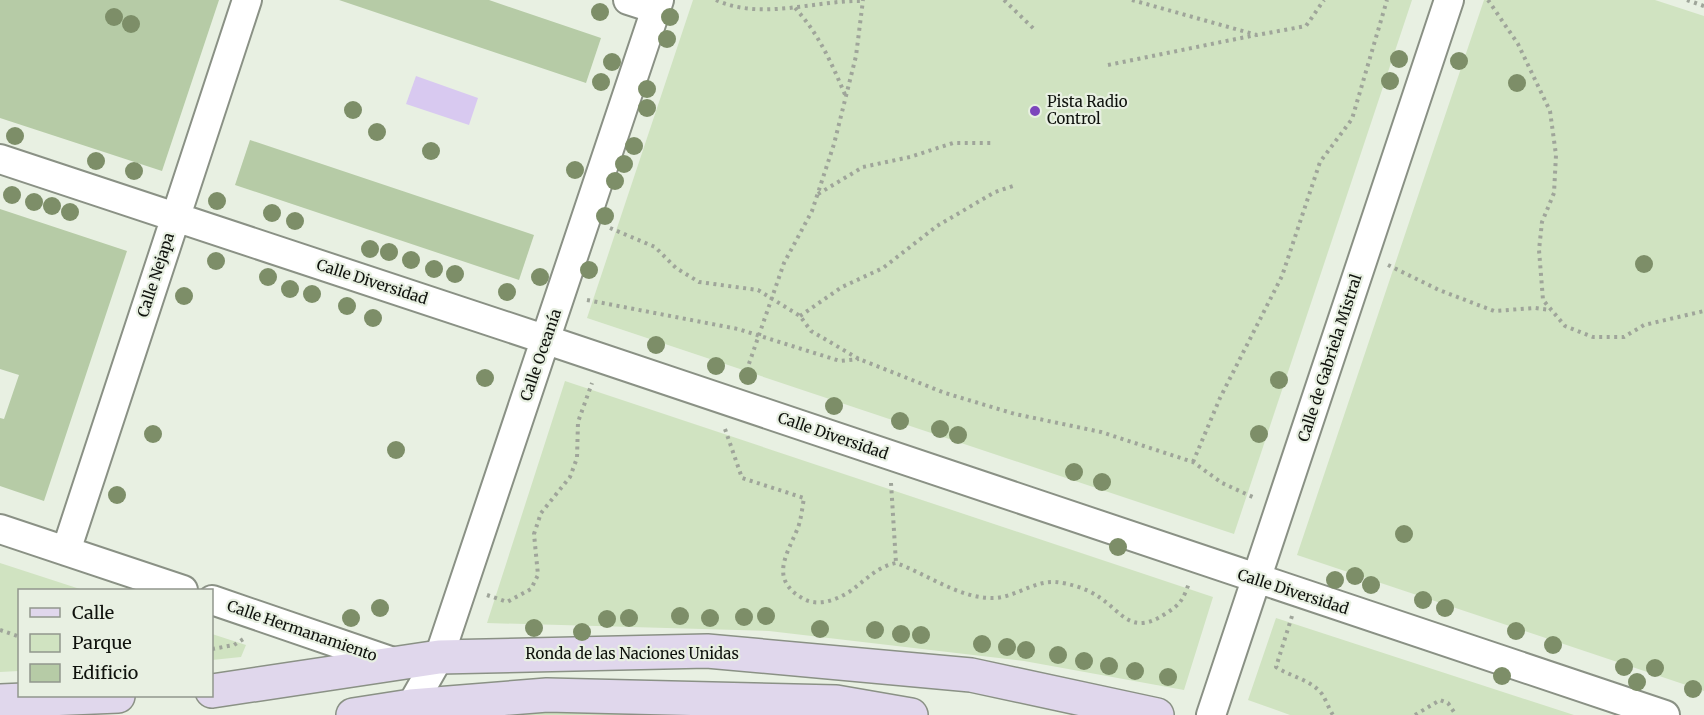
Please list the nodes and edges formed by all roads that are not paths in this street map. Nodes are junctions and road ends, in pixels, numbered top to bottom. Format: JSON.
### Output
{"nodes":[{"id":1,"x":247,"y":0,"type":"edge"},
{"id":2,"x":628,"y":0,"type":"edge"},
{"id":3,"x":1449,"y":0,"type":"edge"},
{"id":4,"x":658,"y":5,"type":"edge"},
{"id":5,"x":0,"y":159,"type":"edge"},
{"id":6,"x":175,"y":217,"type":"junction"},
{"id":7,"x":547,"y":339,"type":"junction"},
{"id":8,"x":0,"y":529,"type":"edge"},
{"id":9,"x":66,"y":551,"type":"junction"},
{"id":10,"x":1256,"y":579,"type":"junction"},
{"id":11,"x":177,"y":589,"type":"edge"},
{"id":12,"x":213,"y":600,"type":"edge"},
{"id":13,"x":439,"y":657,"type":"junction"},
{"id":14,"x":393,"y":662,"type":"junction"},
{"id":15,"x":213,"y":691,"type":"edge"},
{"id":16,"x":94,"y":697,"type":"edge"},
{"id":17,"x":0,"y":701,"type":"edge"},
{"id":18,"x":411,"y":705,"type":"junction"},
{"id":19,"x":353,"y":715,"type":"edge"},
{"id":20,"x":911,"y":715,"type":"edge"},
{"id":21,"x":1157,"y":715,"type":"edge"},
{"id":22,"x":1211,"y":715,"type":"edge"},
{"id":23,"x":1665,"y":715,"type":"edge"}],
"edges":[{"from":1,"to":6,"type":"street","name":"Calle Nejapa"},
{"from":2,"to":4,"type":"street"},
{"from":3,"to":10,"type":"street","name":"Calle de Gabriela Mistral"},
{"from":4,"to":7,"type":"street","name":"Calle Oceanía"},
{"from":5,"to":6,"type":"street","name":"Calle Diversidad"},
{"from":6,"to":7,"type":"street","name":"Calle Diversidad"},
{"from":6,"to":9,"type":"street","name":"Calle Nejapa"},
{"from":7,"to":10,"type":"street","name":"Calle Diversidad"},
{"from":7,"to":13,"type":"street","name":"Calle Oceanía"},
{"from":8,"to":9,"type":"street"},
{"from":9,"to":11,"type":"street"},
{"from":10,"to":22,"type":"street","name":"Calle de Gabriela Mistral"},
{"from":10,"to":23,"type":"street","name":"Calle Diversidad"},
{"from":12,"to":14,"type":"street","name":"Calle Hermanamiento"},
{"from":13,"to":14,"type":"street","name":"Ronda de las Naciones Unidas"},
{"from":13,"to":18,"type":"street","name":"Calle Oceanía"},
{"from":13,"to":21,"type":"street","name":"Ronda de las Naciones Unidas"},
{"from":14,"to":15,"type":"street","name":"Ronda de las Naciones Unidas"},
{"from":16,"to":17,"type":"street"},
{"from":18,"to":19,"type":"street"},
{"from":18,"to":20,"type":"street"}]}
